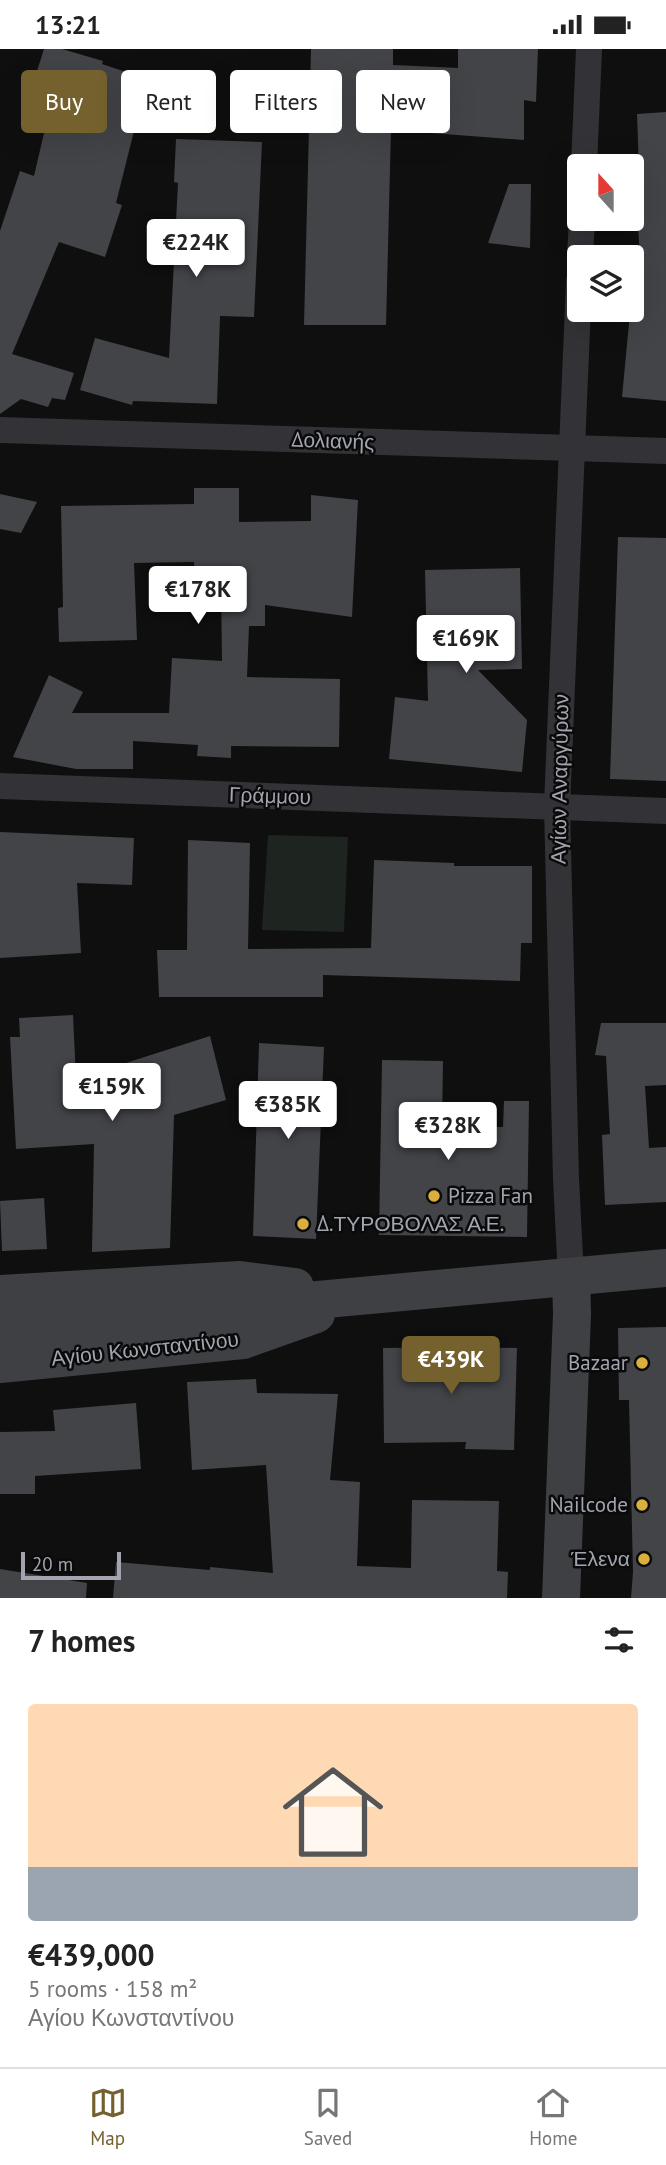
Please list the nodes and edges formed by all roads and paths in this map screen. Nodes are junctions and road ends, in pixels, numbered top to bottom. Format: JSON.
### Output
{"nodes":[{"id":1,"x":589,"y":49,"type":"edge"},
{"id":2,"x":585,"y":154,"type":"edge"},
{"id":3,"x":577,"y":322,"type":"edge"},
{"id":4,"x":0,"y":430,"type":"edge"},
{"id":5,"x":572,"y":449,"type":"junction"},
{"id":6,"x":666,"y":451,"type":"edge"},
{"id":7,"x":0,"y":786,"type":"edge"},
{"id":8,"x":557,"y":807,"type":"junction"},
{"id":9,"x":666,"y":811,"type":"edge"},
{"id":10,"x":666,"y":1268,"type":"edge"},
{"id":11,"x":571,"y":1277,"type":"junction"},
{"id":12,"x":0,"y":1294,"type":"edge"},
{"id":13,"x":367,"y":1296,"type":"junction"},
{"id":14,"x":0,"y":1329,"type":"edge"},
{"id":15,"x":0,"y":1364,"type":"edge"},
{"id":16,"x":561,"y":1598,"type":"edge"}],
"edges":[{"from":1,"to":2,"type":"street"},
{"from":3,"to":5,"type":"street","name":"Αγίων Αναργύρων"},
{"from":4,"to":5,"type":"street","name":"Δολιανής"},
{"from":5,"to":6,"type":"street","name":"Δολιανής"},
{"from":5,"to":8,"type":"street","name":"Αγίων Αναργύρων"},
{"from":7,"to":8,"type":"street","name":"Γράμμου"},
{"from":8,"to":9,"type":"street","name":"Γράμμου"},
{"from":8,"to":11,"type":"street","name":"Αγίων Αναργύρων"},
{"from":10,"to":11,"type":"street","name":"Αγίου Κωνσταντίνου"},
{"from":11,"to":13,"type":"street","name":"Αγίου Κωνσταντίνου"},
{"from":11,"to":16,"type":"street"},
{"from":12,"to":13,"type":"street","name":"Αγίου Κωνσταντίνου"},
{"from":13,"to":14,"type":"street","name":"Αγίου Κωνσταντίνου"},
{"from":13,"to":15,"type":"street","name":"Αγίου Κωνσταντίνου"}]}
